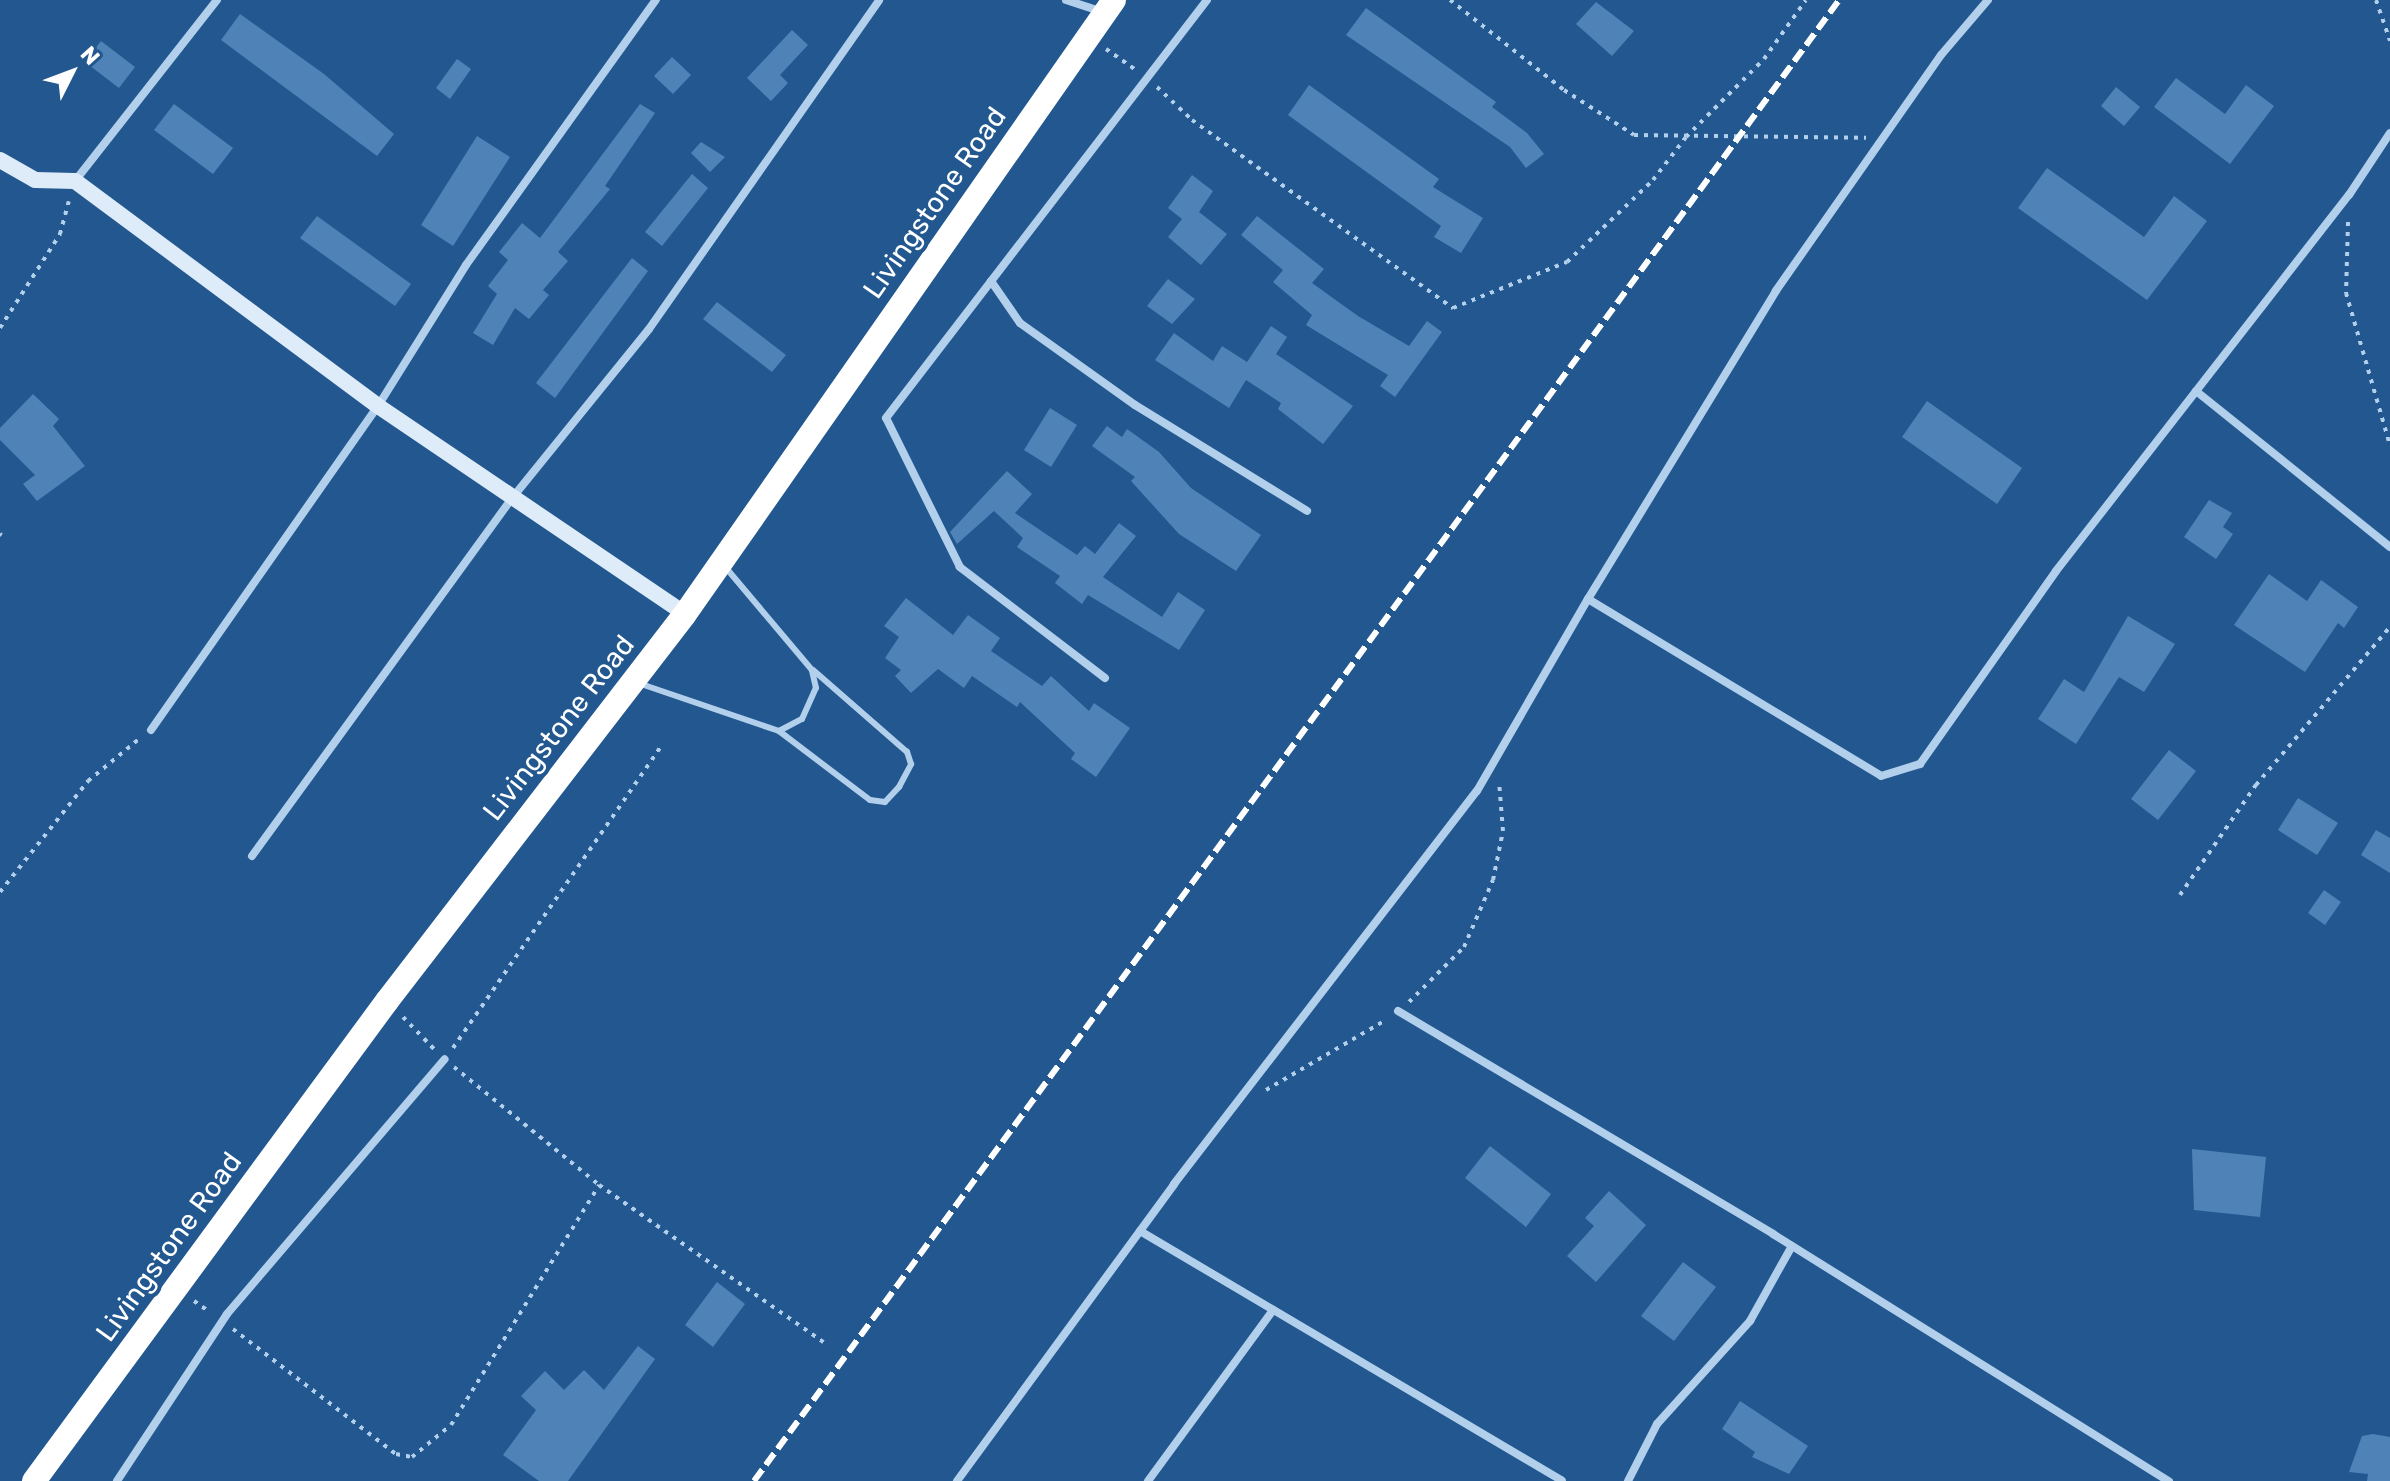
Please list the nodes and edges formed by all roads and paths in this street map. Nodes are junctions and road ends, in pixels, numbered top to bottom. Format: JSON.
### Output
{"nodes":[{"id":1,"x":217,"y":0,"type":"edge"},
{"id":2,"x":656,"y":0,"type":"edge"},
{"id":3,"x":879,"y":0,"type":"edge"},
{"id":4,"x":1066,"y":0,"type":"edge"},
{"id":5,"x":1207,"y":0,"type":"edge"},
{"id":6,"x":1450,"y":0,"type":"edge"},
{"id":7,"x":1806,"y":0,"type":"edge"},
{"id":8,"x":1988,"y":0,"type":"edge"},
{"id":9,"x":2376,"y":0,"type":"edge"},
{"id":10,"x":1110,"y":6,"type":"edge"},
{"id":11,"x":1087,"y":36,"type":"junction"},
{"id":12,"x":2390,"y":41,"type":"edge"},
{"id":13,"x":1146,"y":77,"type":"junction"},
{"id":14,"x":2390,"y":133,"type":"edge"},
{"id":15,"x":1686,"y":137,"type":"junction"},
{"id":16,"x":1884,"y":138,"type":"junction"},
{"id":17,"x":0,"y":160,"type":"edge"},
{"id":18,"x":75,"y":181,"type":"junction"},
{"id":19,"x":2349,"y":195,"type":"junction"},
{"id":20,"x":991,"y":281,"type":"junction"},
{"id":21,"x":0,"y":328,"type":"edge"},
{"id":22,"x":2196,"y":391,"type":"junction"},
{"id":23,"x":378,"y":406,"type":"junction"},
{"id":24,"x":2390,"y":445,"type":"edge"},
{"id":25,"x":513,"y":497,"type":"junction"},
{"id":26,"x":1307,"y":511,"type":"dead end"},
{"id":27,"x":2390,"y":547,"type":"edge"},
{"id":28,"x":721,"y":562,"type":"junction"},
{"id":29,"x":1588,"y":599,"type":"junction"},
{"id":30,"x":685,"y":614,"type":"junction"},
{"id":31,"x":2390,"y":627,"type":"edge"},
{"id":32,"x":812,"y":670,"type":"junction"},
{"id":33,"x":1105,"y":678,"type":"dead end"},
{"id":34,"x":633,"y":681,"type":"junction"},
{"id":35,"x":151,"y":730,"type":"joint"},
{"id":36,"x":779,"y":731,"type":"junction"},
{"id":37,"x":661,"y":747,"type":"dead end"},
{"id":38,"x":1497,"y":755,"type":"junction"},
{"id":39,"x":252,"y":856,"type":"dead end"},
{"id":40,"x":0,"y":892,"type":"edge"},
{"id":41,"x":2180,"y":895,"type":"dead end"},
{"id":42,"x":387,"y":1001,"type":"junction"},
{"id":43,"x":1398,"y":1011,"type":"junction"},
{"id":44,"x":445,"y":1059,"type":"junction"},
{"id":45,"x":1234,"y":1105,"type":"junction"},
{"id":46,"x":599,"y":1185,"type":"junction"},
{"id":47,"x":1140,"y":1231,"type":"junction"},
{"id":48,"x":1792,"y":1246,"type":"junction"},
{"id":49,"x":176,"y":1288,"type":"junction"},
{"id":50,"x":1273,"y":1310,"type":"junction"},
{"id":51,"x":222,"y":1321,"type":"junction"},
{"id":52,"x":823,"y":1342,"type":"dead end"},
{"id":53,"x":34,"y":1481,"type":"edge"},
{"id":54,"x":117,"y":1481,"type":"edge"},
{"id":55,"x":957,"y":1481,"type":"edge"},
{"id":56,"x":1148,"y":1481,"type":"edge"},
{"id":57,"x":1562,"y":1481,"type":"edge"},
{"id":58,"x":1628,"y":1481,"type":"edge"},
{"id":59,"x":2169,"y":1481,"type":"edge"}],
"edges":[{"from":1,"to":18,"type":"street"},
{"from":2,"to":23,"type":"street"},
{"from":3,"to":25,"type":"street"},
{"from":4,"to":10,"type":"street"},
{"from":5,"to":13,"type":"street"},
{"from":6,"to":15,"type":"path"},
{"from":7,"to":15,"type":"path"},
{"from":8,"to":16,"type":"street"},
{"from":9,"to":12,"type":"path"},
{"from":10,"to":11,"type":"highway","name":"Livingstone Road"},
{"from":11,"to":13,"type":"path"},
{"from":11,"to":28,"type":"highway","name":"Livingstone Road"},
{"from":13,"to":15,"type":"path"},
{"from":13,"to":20,"type":"street"},
{"from":14,"to":19,"type":"street"},
{"from":15,"to":16,"type":"path"},
{"from":16,"to":29,"type":"street"},
{"from":17,"to":18,"type":"street"},
{"from":18,"to":21,"type":"path"},
{"from":18,"to":23,"type":"street"},
{"from":19,"to":22,"type":"street"},
{"from":19,"to":24,"type":"path"},
{"from":20,"to":26,"type":"street"},
{"from":20,"to":33,"type":"street"},
{"from":22,"to":27,"type":"street"},
{"from":22,"to":29,"type":"street"},
{"from":23,"to":25,"type":"street"},
{"from":23,"to":35,"type":"street"},
{"from":25,"to":30,"type":"street"},
{"from":25,"to":39,"type":"street"},
{"from":28,"to":30,"type":"highway","name":"Livingstone Road"},
{"from":28,"to":32,"type":"lane"},
{"from":29,"to":38,"type":"street"},
{"from":30,"to":34,"type":"highway","name":"Livingstone Road"},
{"from":31,"to":41,"type":"path"},
{"from":32,"to":36,"type":"lane"},
{"from":32,"to":36,"type":"lane"},
{"from":34,"to":36,"type":"lane"},
{"from":34,"to":42,"type":"highway","name":"Livingstone Road"},
{"from":35,"to":40,"type":"path"},
{"from":37,"to":44,"type":"path"},
{"from":38,"to":43,"type":"path"},
{"from":38,"to":45,"type":"street"},
{"from":42,"to":44,"type":"path"},
{"from":42,"to":49,"type":"highway","name":"Livingstone Road"},
{"from":43,"to":45,"type":"path"},
{"from":43,"to":48,"type":"street"},
{"from":44,"to":46,"type":"path"},
{"from":44,"to":51,"type":"street"},
{"from":45,"to":47,"type":"street"},
{"from":46,"to":51,"type":"path"},
{"from":46,"to":52,"type":"path"},
{"from":47,"to":50,"type":"street"},
{"from":47,"to":55,"type":"street"},
{"from":48,"to":58,"type":"street"},
{"from":48,"to":59,"type":"street"},
{"from":49,"to":51,"type":"path"},
{"from":49,"to":53,"type":"highway","name":"Livingstone Road"},
{"from":50,"to":56,"type":"street"},
{"from":50,"to":57,"type":"street"},
{"from":51,"to":54,"type":"street"}]}
